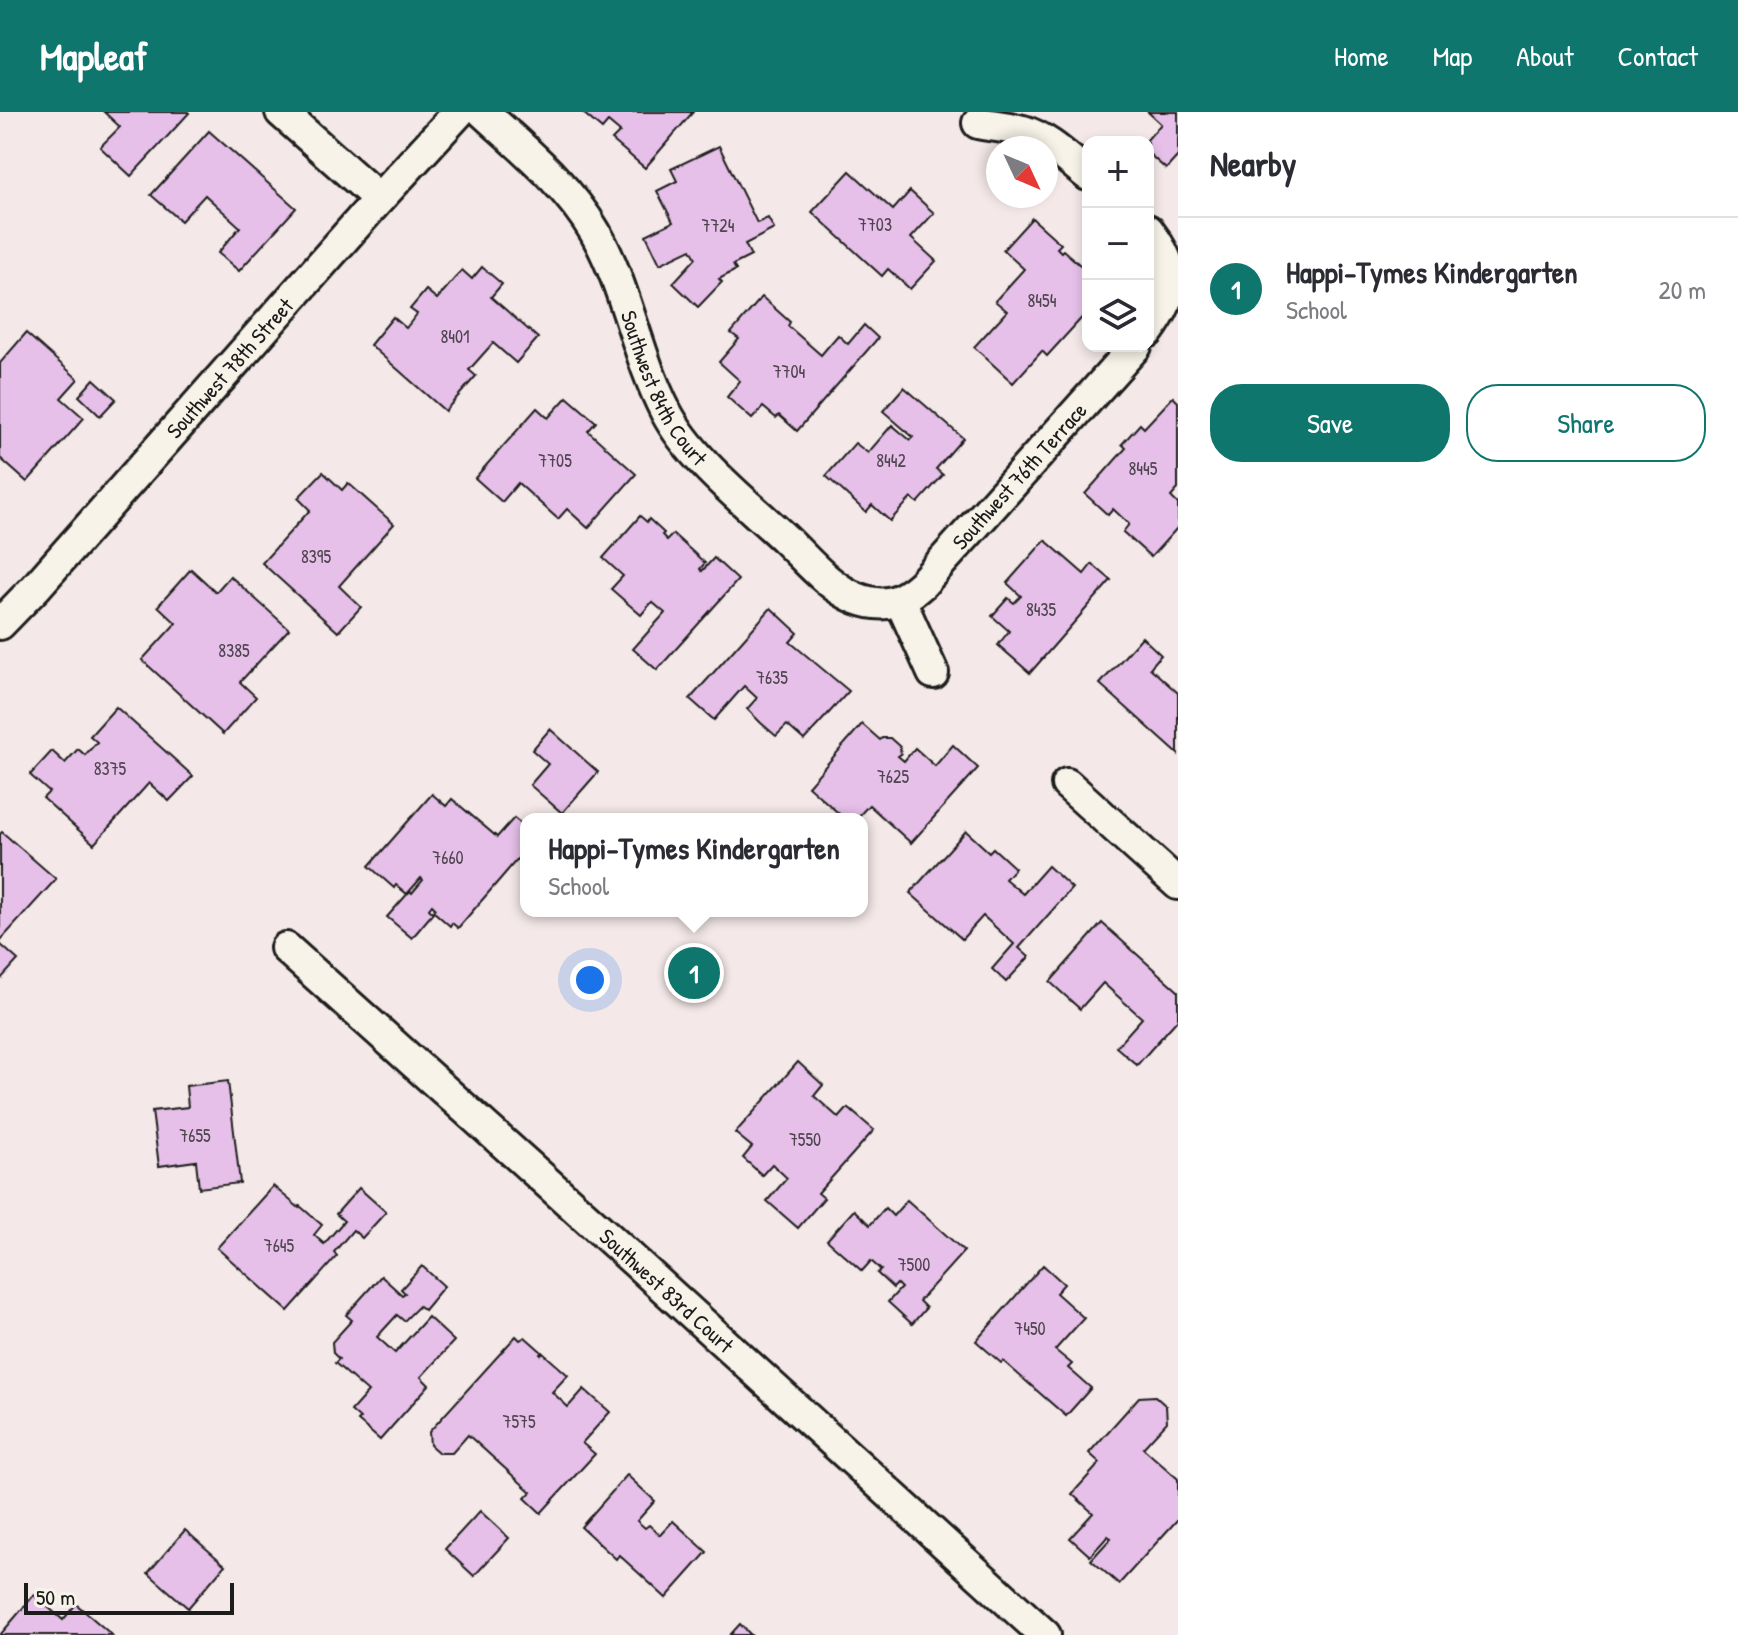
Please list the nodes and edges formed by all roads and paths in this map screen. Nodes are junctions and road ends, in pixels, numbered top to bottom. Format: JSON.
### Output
{"nodes":[{"id":1,"x":281,"y":112,"type":"edge"},
{"id":2,"x":459,"y":112,"type":"edge"},
{"id":3,"x":483,"y":112,"type":"edge"},
{"id":4,"x":978,"y":123,"type":"dead end"},
{"id":5,"x":1082,"y":170,"type":"edge"},
{"id":6,"x":379,"y":199,"type":"junction"},
{"id":7,"x":1154,"y":239,"type":"edge"},
{"id":8,"x":1154,"y":322,"type":"edge"},
{"id":9,"x":1131,"y":352,"type":"edge"},
{"id":10,"x":900,"y":600,"type":"junction"},
{"id":11,"x":0,"y":624,"type":"edge"},
{"id":12,"x":933,"y":673,"type":"dead end"},
{"id":13,"x":1067,"y":784,"type":"dead end"},
{"id":14,"x":1178,"y":884,"type":"edge"},
{"id":15,"x":286,"y":948,"type":"dead end"},
{"id":16,"x":1045,"y":1635,"type":"edge"}],
"edges":[{"from":1,"to":6,"type":"street"},
{"from":2,"to":6,"type":"street","name":"Southwest 78th Street"},
{"from":3,"to":10,"type":"street","name":"Southwest 84th Court"},
{"from":4,"to":5,"type":"street"},
{"from":6,"to":11,"type":"street","name":"Southwest 78th Street"},
{"from":7,"to":8,"type":"street"},
{"from":9,"to":10,"type":"street","name":"Southwest 76th Terrace"},
{"from":10,"to":12,"type":"street"},
{"from":13,"to":14,"type":"street"},
{"from":15,"to":16,"type":"street","name":"Southwest 83rd Court"}]}
